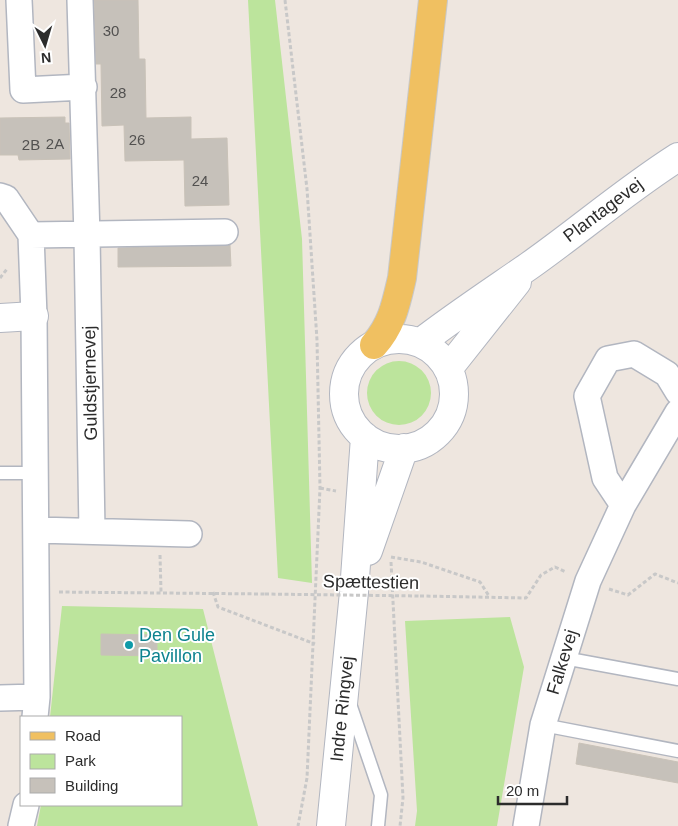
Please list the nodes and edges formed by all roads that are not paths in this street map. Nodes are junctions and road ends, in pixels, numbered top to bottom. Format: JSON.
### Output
{"nodes":[{"id":1,"x":19,"y":0,"type":"edge"},
{"id":2,"x":80,"y":0,"type":"edge"},
{"id":3,"x":433,"y":0,"type":"edge"},
{"id":4,"x":84,"y":87,"type":"junction"},
{"id":5,"x":678,"y":157,"type":"edge"},
{"id":6,"x":0,"y":196,"type":"edge"},
{"id":7,"x":225,"y":232,"type":"dead end"},
{"id":8,"x":31,"y":236,"type":"junction"},
{"id":9,"x":87,"y":236,"type":"junction"},
{"id":10,"x":530,"y":265,"type":"junction"},
{"id":11,"x":34,"y":316,"type":"junction"},
{"id":12,"x":0,"y":318,"type":"edge"},
{"id":13,"x":420,"y":343,"type":"junction"},
{"id":14,"x":374,"y":345,"type":"junction"},
{"id":15,"x":448,"y":369,"type":"junction"},
{"id":16,"x":678,"y":392,"type":"edge"},
{"id":17,"x":678,"y":412,"type":"edge"},
{"id":18,"x":365,"y":438,"type":"junction"},
{"id":19,"x":404,"y":448,"type":"junction"},
{"id":20,"x":0,"y":473,"type":"edge"},
{"id":21,"x":36,"y":473,"type":"junction"},
{"id":22,"x":623,"y":505,"type":"junction"},
{"id":23,"x":36,"y":530,"type":"junction"},
{"id":24,"x":92,"y":531,"type":"junction"},
{"id":25,"x":189,"y":534,"type":"dead end"},
{"id":26,"x":354,"y":592,"type":"junction"},
{"id":27,"x":564,"y":658,"type":"junction"},
{"id":28,"x":678,"y":679,"type":"edge"},
{"id":29,"x":345,"y":686,"type":"junction"},
{"id":30,"x":0,"y":698,"type":"edge"},
{"id":31,"x":36,"y":707,"type":"edge"},
{"id":32,"x":543,"y":725,"type":"junction"},
{"id":33,"x":678,"y":750,"type":"edge"},
{"id":34,"x":26,"y":806,"type":"edge"},
{"id":35,"x":21,"y":826,"type":"edge"},
{"id":36,"x":331,"y":826,"type":"edge"},
{"id":37,"x":378,"y":826,"type":"edge"},
{"id":38,"x":526,"y":826,"type":"edge"}],
"edges":[{"from":1,"to":4,"type":"street"},
{"from":2,"to":4,"type":"street","name":"Guldstjernevej"},
{"from":3,"to":14,"type":"main road"},
{"from":4,"to":9,"type":"street","name":"Guldstjernevej"},
{"from":5,"to":10,"type":"street","name":"Plantagevej"},
{"from":6,"to":8,"type":"street"},
{"from":7,"to":9,"type":"street"},
{"from":8,"to":9,"type":"street"},
{"from":8,"to":11,"type":"street"},
{"from":9,"to":24,"type":"street","name":"Guldstjernevej"},
{"from":10,"to":13,"type":"street","name":"Plantagevej"},
{"from":10,"to":15,"type":"street","name":"Plantagevej"},
{"from":11,"to":12,"type":"street"},
{"from":11,"to":21,"type":"street"},
{"from":13,"to":14,"type":"street"},
{"from":13,"to":15,"type":"street"},
{"from":14,"to":18,"type":"street"},
{"from":15,"to":19,"type":"street"},
{"from":16,"to":22,"type":"street"},
{"from":17,"to":22,"type":"street","name":"Falkevej"},
{"from":18,"to":19,"type":"street"},
{"from":18,"to":26,"type":"street","name":"Indre Ringvej"},
{"from":19,"to":26,"type":"street","name":"Indre Ringvej"},
{"from":20,"to":21,"type":"lane"},
{"from":21,"to":23,"type":"street"},
{"from":22,"to":27,"type":"street","name":"Falkevej"},
{"from":23,"to":24,"type":"street"},
{"from":23,"to":31,"type":"street"},
{"from":24,"to":25,"type":"street"},
{"from":26,"to":29,"type":"street","name":"Indre Ringvej"},
{"from":27,"to":28,"type":"lane"},
{"from":27,"to":32,"type":"street","name":"Falkevej"},
{"from":29,"to":36,"type":"street","name":"Indre Ringvej"},
{"from":29,"to":37,"type":"lane"},
{"from":30,"to":31,"type":"street"},
{"from":32,"to":33,"type":"lane"},
{"from":32,"to":38,"type":"street","name":"Falkevej"},
{"from":34,"to":35,"type":"street"}]}
